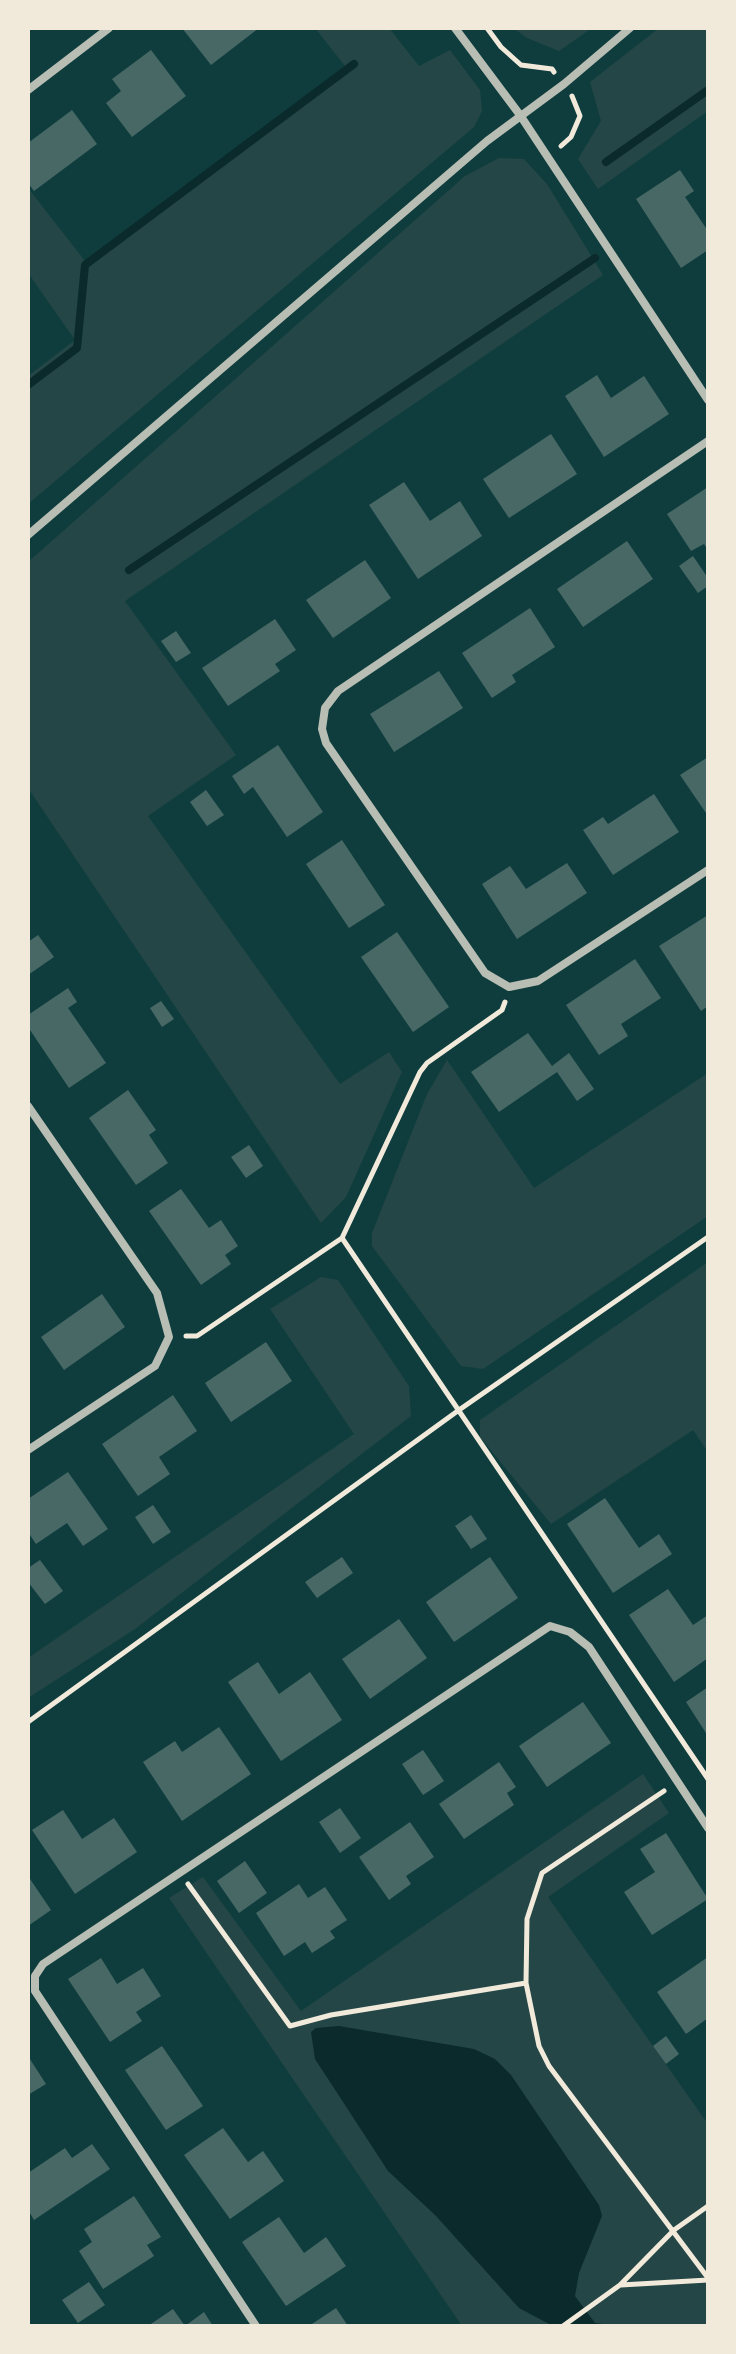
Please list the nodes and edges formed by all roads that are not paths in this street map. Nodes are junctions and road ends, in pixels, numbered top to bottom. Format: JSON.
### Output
{"nodes":[{"id":1,"x":109,"y":28,"type":"edge"},
{"id":2,"x":455,"y":28,"type":"edge"},
{"id":3,"x":630,"y":28,"type":"edge"},
{"id":4,"x":28,"y":90,"type":"edge"},
{"id":5,"x":520,"y":115,"type":"junction"},
{"id":6,"x":708,"y":400,"type":"edge"},
{"id":7,"x":708,"y":441,"type":"edge"},
{"id":8,"x":28,"y":535,"type":"edge"},
{"id":9,"x":708,"y":870,"type":"edge"},
{"id":10,"x":28,"y":1106,"type":"edge"},
{"id":11,"x":28,"y":1450,"type":"edge"},
{"id":12,"x":708,"y":1828,"type":"edge"},
{"id":13,"x":256,"y":2326,"type":"edge"}],
"edges":[{"from":1,"to":4,"type":"street"},
{"from":2,"to":5,"type":"street"},
{"from":3,"to":5,"type":"street"},
{"from":5,"to":6,"type":"street"},
{"from":5,"to":8,"type":"street"},
{"from":7,"to":9,"type":"street"},
{"from":10,"to":11,"type":"street"},
{"from":12,"to":13,"type":"street"}]}
